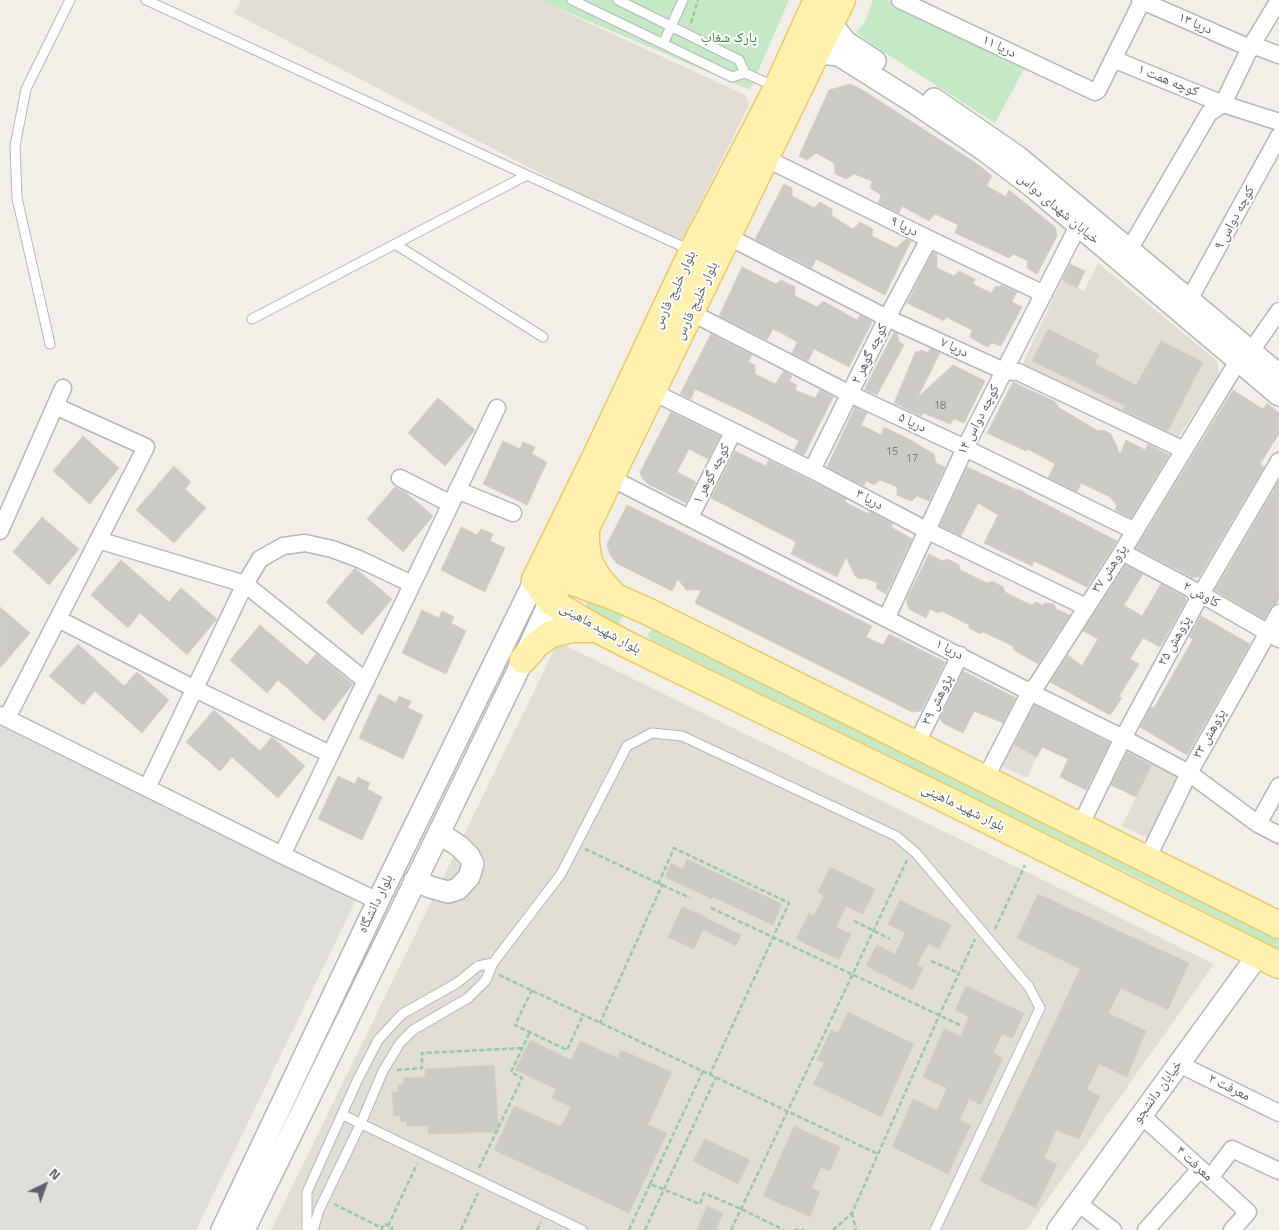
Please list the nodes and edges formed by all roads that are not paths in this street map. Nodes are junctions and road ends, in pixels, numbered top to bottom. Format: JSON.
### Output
{"nodes":[{"id":1,"x":70,"y":0,"type":"edge"},
{"id":2,"x":146,"y":0,"type":"edge"},
{"id":3,"x":572,"y":0,"type":"edge"},
{"id":4,"x":618,"y":0,"type":"edge"},
{"id":5,"x":683,"y":0,"type":"edge"},
{"id":6,"x":817,"y":0,"type":"edge"},
{"id":7,"x":842,"y":0,"type":"edge"},
{"id":8,"x":900,"y":0,"type":"edge"},
{"id":9,"x":1141,"y":0,"type":"edge"},
{"id":10,"x":1279,"y":0,"type":"edge"},
{"id":11,"x":831,"y":24,"type":"junction"},
{"id":12,"x":672,"y":26,"type":"junction"},
{"id":13,"x":663,"y":44,"type":"junction"},
{"id":14,"x":1250,"y":48,"type":"junction"},
{"id":15,"x":818,"y":53,"type":"junction"},
{"id":16,"x":1279,"y":55,"type":"edge"},
{"id":17,"x":1113,"y":59,"type":"junction"},
{"id":18,"x":745,"y":73,"type":"junction"},
{"id":19,"x":777,"y":88,"type":"junction"},
{"id":20,"x":916,"y":95,"type":"junction"},
{"id":21,"x":1223,"y":104,"type":"junction"},
{"id":22,"x":1279,"y":122,"type":"edge"},
{"id":23,"x":1279,"y":136,"type":"edge"},
{"id":24,"x":757,"y":158,"type":"junction"},
{"id":25,"x":526,"y":175,"type":"junction"},
{"id":26,"x":1078,"y":226,"type":"junction"},
{"id":27,"x":727,"y":236,"type":"junction"},
{"id":28,"x":929,"y":239,"type":"junction"},
{"id":29,"x":395,"y":244,"type":"junction"},
{"id":30,"x":1129,"y":250,"type":"junction"},
{"id":31,"x":692,"y":252,"type":"junction"},
{"id":32,"x":1044,"y":294,"type":"junction"},
{"id":33,"x":1189,"y":300,"type":"junction"},
{"id":34,"x":1279,"y":312,"type":"edge"},
{"id":35,"x":692,"y":313,"type":"junction"},
{"id":36,"x":887,"y":318,"type":"junction"},
{"id":37,"x":252,"y":319,"type":"dead end"},
{"id":38,"x":543,"y":337,"type":"dead end"},
{"id":39,"x":50,"y":344,"type":"dead end"},
{"id":40,"x":1244,"y":356,"type":"junction"},
{"id":41,"x":1004,"y":371,"type":"junction"},
{"id":42,"x":1279,"y":375,"type":"edge"},
{"id":43,"x":63,"y":388,"type":"dead end"},
{"id":44,"x":653,"y":392,"type":"junction"},
{"id":45,"x":850,"y":394,"type":"junction"},
{"id":46,"x":1279,"y":395,"type":"edge"},
{"id":47,"x":55,"y":406,"type":"junction"},
{"id":48,"x":497,"y":408,"type":"dead end"},
{"id":49,"x":733,"y":432,"type":"junction"},
{"id":50,"x":965,"y":448,"type":"junction"},
{"id":51,"x":1184,"y":450,"type":"junction"},
{"id":52,"x":1279,"y":462,"type":"edge"},
{"id":53,"x":812,"y":470,"type":"junction"},
{"id":54,"x":400,"y":478,"type":"dead end"},
{"id":55,"x":611,"y":478,"type":"junction"},
{"id":56,"x":454,"y":497,"type":"junction"},
{"id":57,"x":513,"y":514,"type":"dead end"},
{"id":58,"x":690,"y":517,"type":"junction"},
{"id":59,"x":586,"y":528,"type":"junction"},
{"id":60,"x":0,"y":531,"type":"edge"},
{"id":61,"x":928,"y":531,"type":"junction"},
{"id":62,"x":1135,"y":531,"type":"junction"},
{"id":63,"x":98,"y":540,"type":"junction"},
{"id":64,"x":1122,"y":552,"type":"junction"},
{"id":65,"x":535,"y":580,"type":"junction"},
{"id":66,"x":245,"y":584,"type":"junction"},
{"id":67,"x":412,"y":584,"type":"junction"},
{"id":68,"x":556,"y":590,"type":"junction"},
{"id":69,"x":1201,"y":594,"type":"junction"},
{"id":70,"x":615,"y":597,"type":"junction"},
{"id":71,"x":1086,"y":607,"type":"junction"},
{"id":72,"x":647,"y":611,"type":"junction"},
{"id":73,"x":1279,"y":613,"type":"edge"},
{"id":74,"x":887,"y":618,"type":"junction"},
{"id":75,"x":58,"y":619,"type":"junction"},
{"id":76,"x":597,"y":629,"type":"junction"},
{"id":77,"x":1273,"y":636,"type":"edge"},
{"id":78,"x":630,"y":646,"type":"junction"},
{"id":79,"x":960,"y":655,"type":"junction"},
{"id":80,"x":523,"y":660,"type":"junction"},
{"id":81,"x":366,"y":681,"type":"junction"},
{"id":82,"x":195,"y":688,"type":"junction"},
{"id":83,"x":1030,"y":692,"type":"junction"},
{"id":84,"x":4,"y":717,"type":"edge"},
{"id":85,"x":1123,"y":738,"type":"junction"},
{"id":86,"x":916,"y":745,"type":"junction"},
{"id":87,"x":330,"y":754,"type":"junction"},
{"id":88,"x":1189,"y":773,"type":"junction"},
{"id":89,"x":985,"y":779,"type":"junction"},
{"id":90,"x":1279,"y":786,"type":"edge"},
{"id":91,"x":147,"y":788,"type":"junction"},
{"id":92,"x":1258,"y":824,"type":"junction"},
{"id":93,"x":1080,"y":826,"type":"junction"},
{"id":94,"x":439,"y":833,"type":"junction"},
{"id":95,"x":1279,"y":835,"type":"edge"},
{"id":96,"x":282,"y":855,"type":"junction"},
{"id":97,"x":1147,"y":859,"type":"junction"},
{"id":98,"x":415,"y":880,"type":"junction"},
{"id":99,"x":378,"y":901,"type":"junction"},
{"id":100,"x":1279,"y":925,"type":"edge"},
{"id":101,"x":1269,"y":960,"type":"edge"},
{"id":102,"x":492,"y":967,"type":"junction"},
{"id":103,"x":1178,"y":1064,"type":"junction"},
{"id":104,"x":1279,"y":1113,"type":"edge"},
{"id":105,"x":343,"y":1115,"type":"junction"},
{"id":106,"x":1141,"y":1115,"type":"junction"},
{"id":107,"x":361,"y":1123,"type":"junction"},
{"id":108,"x":1279,"y":1171,"type":"edge"},
{"id":109,"x":1205,"y":1174,"type":"junction"},
{"id":110,"x":1078,"y":1203,"type":"junction"},
{"id":111,"x":222,"y":1230,"type":"edge"},
{"id":112,"x":244,"y":1230,"type":"edge"},
{"id":113,"x":307,"y":1230,"type":"edge"},
{"id":114,"x":313,"y":1230,"type":"edge"},
{"id":115,"x":582,"y":1230,"type":"edge"},
{"id":116,"x":936,"y":1230,"type":"edge"},
{"id":117,"x":1058,"y":1230,"type":"edge"},
{"id":118,"x":1113,"y":1230,"type":"edge"},
{"id":119,"x":1146,"y":1230,"type":"edge"},
{"id":120,"x":1232,"y":1230,"type":"edge"}],
"edges":[{"from":1,"to":39,"type":"lane"},
{"from":2,"to":25,"type":"lane"},
{"from":3,"to":13,"type":"lane"},
{"from":4,"to":12,"type":"lane"},
{"from":5,"to":12,"type":"lane"},
{"from":6,"to":19,"type":"main road","name":"بلوار خلیج ‌فارس"},
{"from":7,"to":11,"type":"main road","name":"بلوار خلیج‌ فارس"},
{"from":8,"to":17,"type":"street","name":"دریا ۱۱"},
{"from":9,"to":14,"type":"street","name":"دریا ۱۳"},
{"from":9,"to":17,"type":"street"},
{"from":10,"to":14,"type":"street"},
{"from":11,"to":15,"type":"main road","name":"بلوار خلیج‌ فارس"},
{"from":11,"to":20,"type":"street","name":"خیابان شهدای دواس"},
{"from":12,"to":13,"type":"lane"},
{"from":12,"to":18,"type":"lane"},
{"from":13,"to":18,"type":"lane"},
{"from":14,"to":16,"type":"street","name":"دریا ۱۳"},
{"from":14,"to":21,"type":"street"},
{"from":15,"to":20,"type":"street","name":"خیابان شهدای دواس"},
{"from":15,"to":24,"type":"main road","name":"بلوار خلیج‌ فارس"},
{"from":17,"to":21,"type":"street","name":"کوچه همت ۱"},
{"from":18,"to":19,"type":"lane"},
{"from":19,"to":24,"type":"main road","name":"بلوار خلیج ‌فارس"},
{"from":20,"to":26,"type":"street","name":"خیابان شهدای دواس"},
{"from":20,"to":30,"type":"street","name":"خیابان شهدای دواس"},
{"from":21,"to":22,"type":"street","name":"کوچه همت ۱"},
{"from":21,"to":30,"type":"street"},
{"from":23,"to":33,"type":"street","name":"کوچه دواس ۹"},
{"from":24,"to":27,"type":"main road","name":"بلوار خلیج‌ فارس"},
{"from":24,"to":28,"type":"street","name":"دریا ۹"},
{"from":24,"to":31,"type":"main road","name":"بلوار خلیج ‌فارس"},
{"from":25,"to":29,"type":"lane"},
{"from":25,"to":31,"type":"lane"},
{"from":26,"to":32,"type":"street","name":"کوچه دواس ۱۴"},
{"from":26,"to":40,"type":"street","name":"خیابان شهدای دواس"},
{"from":27,"to":35,"type":"main road","name":"بلوار خلیج‌ فارس"},
{"from":27,"to":36,"type":"street","name":"دریا ۷"},
{"from":28,"to":32,"type":"street","name":"دریا ۹"},
{"from":28,"to":36,"type":"street","name":"کوچه گوهر ۲"},
{"from":29,"to":37,"type":"lane"},
{"from":29,"to":38,"type":"lane"},
{"from":30,"to":33,"type":"street","name":"خیابان شهدای دواس"},
{"from":31,"to":65,"type":"main road","name":"بلوار خلیج ‌فارس"},
{"from":32,"to":41,"type":"street","name":"کوچه دواس ۱۴"},
{"from":33,"to":40,"type":"street","name":"خیابان شهدای دواس"},
{"from":34,"to":40,"type":"street","name":"پژوهش ۳۷"},
{"from":35,"to":44,"type":"main road","name":"بلوار خلیج‌ فارس"},
{"from":35,"to":45,"type":"street","name":"دریا ۵"},
{"from":36,"to":41,"type":"street","name":"دریا ۷"},
{"from":36,"to":45,"type":"street","name":"کوچه گوهر ۲"},
{"from":40,"to":42,"type":"street","name":"خیابان شهدای دواس"},
{"from":40,"to":46,"type":"street","name":"خیابان شهدای دواس"},
{"from":40,"to":51,"type":"street","name":"پژوهش ۳۷"},
{"from":41,"to":50,"type":"street","name":"کوچه دواس ۱۴"},
{"from":41,"to":51,"type":"street","name":"دریا ۷"},
{"from":43,"to":47,"type":"street"},
{"from":44,"to":49,"type":"street","name":"دریا ۳"},
{"from":44,"to":55,"type":"main road","name":"بلوار خلیج‌ فارس"},
{"from":45,"to":50,"type":"street","name":"دریا ۵"},
{"from":45,"to":53,"type":"street","name":"کوچه گوهر ۲"},
{"from":47,"to":60,"type":"street"},
{"from":47,"to":63,"type":"street"},
{"from":48,"to":56,"type":"street"},
{"from":49,"to":53,"type":"street","name":"دریا ۳"},
{"from":49,"to":58,"type":"street","name":"کوچه گوهر ۱"},
{"from":50,"to":61,"type":"street","name":"کوچه دواس ۱۴"},
{"from":50,"to":62,"type":"street","name":"دریا ۵"},
{"from":51,"to":62,"type":"street","name":"پژوهش ۳۷"},
{"from":52,"to":69,"type":"street","name":"پژوهش ۳۵"},
{"from":53,"to":61,"type":"street","name":"دریا ۳"},
{"from":54,"to":56,"type":"street"},
{"from":55,"to":58,"type":"street","name":"دریا ۱"},
{"from":55,"to":59,"type":"main road","name":"بلوار خلیج‌ فارس"},
{"from":56,"to":57,"type":"street"},
{"from":56,"to":67,"type":"street"},
{"from":58,"to":74,"type":"street","name":"دریا ۱"},
{"from":59,"to":68,"type":"main road","name":"بلوار خلیج‌ فارس"},
{"from":59,"to":70,"type":"main road"},
{"from":61,"to":71,"type":"street","name":"دریا ۳"},
{"from":61,"to":74,"type":"street","name":"کوچه دواس ۱۴"},
{"from":62,"to":64,"type":"street","name":"پژوهش ۳۷"},
{"from":63,"to":66,"type":"street"},
{"from":63,"to":75,"type":"street"},
{"from":64,"to":69,"type":"street","name":"کاوش ۲"},
{"from":64,"to":71,"type":"street","name":"پژوهش ۳۷"},
{"from":65,"to":68,"type":"main road","name":"بلوار شهید ماهینی"},
{"from":65,"to":99,"type":"street","name":"بلوار دانشگاه"},
{"from":66,"to":67,"type":"street"},
{"from":66,"to":81,"type":"street"},
{"from":66,"to":82,"type":"street"},
{"from":67,"to":81,"type":"street"},
{"from":68,"to":70,"type":"main road","name":"بلوار شهید ماهینی"},
{"from":68,"to":76,"type":"main road","name":"بلوار شهید ماهینی"},
{"from":68,"to":80,"type":"street","name":"بلوار دانشگاه"},
{"from":69,"to":77,"type":"street","name":"کاوش ۲"},
{"from":69,"to":85,"type":"street","name":"پژوهش ۳۵"},
{"from":70,"to":72,"type":"main road","name":"بلوار شهید ماهینی"},
{"from":71,"to":83,"type":"street","name":"پژوهش ۳۷"},
{"from":72,"to":78,"type":"main road"},
{"from":72,"to":86,"type":"main road","name":"بلوار شهید ماهینی"},
{"from":73,"to":77,"type":"street","name":"پژوهش ۳۳"},
{"from":74,"to":79,"type":"street","name":"دریا ۱"},
{"from":75,"to":82,"type":"street"},
{"from":75,"to":84,"type":"street"},
{"from":76,"to":78,"type":"main road","name":"بلوار شهید ماهینی"},
{"from":76,"to":80,"type":"main road"},
{"from":77,"to":88,"type":"street","name":"پژوهش ۳۳"},
{"from":78,"to":101,"type":"main road","name":"بلوار شهید ماهینی"},
{"from":79,"to":83,"type":"street","name":"دریا ۱"},
{"from":79,"to":86,"type":"street","name":"پژوهش ۳۹"},
{"from":80,"to":94,"type":"street","name":"بلوار دانشگاه"},
{"from":81,"to":87,"type":"street"},
{"from":82,"to":87,"type":"street"},
{"from":82,"to":91,"type":"street"},
{"from":83,"to":85,"type":"street","name":"دریا ۱"},
{"from":83,"to":89,"type":"street","name":"پژوهش ۳۷"},
{"from":84,"to":91,"type":"street"},
{"from":85,"to":88,"type":"street","name":"دریا ۱"},
{"from":85,"to":93,"type":"street","name":"پژوهش ۳۵"},
{"from":86,"to":89,"type":"main road","name":"بلوار شهید ماهینی"},
{"from":87,"to":96,"type":"street"},
{"from":88,"to":92,"type":"street","name":"دریا ۱"},
{"from":88,"to":97,"type":"street","name":"پژوهش ۳۳"},
{"from":89,"to":93,"type":"main road","name":"بلوار شهید ماهینی"},
{"from":90,"to":92,"type":"street"},
{"from":91,"to":96,"type":"street"},
{"from":92,"to":95,"type":"street","name":"دریا ۱"},
{"from":93,"to":97,"type":"main road","name":"بلوار شهید ماهینی"},
{"from":94,"to":98,"type":"street","name":"بلوار دانشگاه"},
{"from":94,"to":98,"type":"street"},
{"from":96,"to":99,"type":"street"},
{"from":97,"to":100,"type":"main road","name":"بلوار شهید ماهینی"},
{"from":98,"to":112,"type":"street","name":"بلوار دانشگاه"},
{"from":99,"to":111,"type":"street","name":"بلوار دانشگاه"},
{"from":101,"to":103,"type":"street","name":"خیابان دانشجو"},
{"from":102,"to":105,"type":"lane"},
{"from":102,"to":107,"type":"lane"},
{"from":102,"to":116,"type":"lane"},
{"from":103,"to":104,"type":"street","name":"معرفت ۲"},
{"from":103,"to":106,"type":"street","name":"خیابان دانشجو"},
{"from":105,"to":107,"type":"lane"},
{"from":105,"to":113,"type":"lane"},
{"from":106,"to":109,"type":"street","name":"معرفت ۴"},
{"from":106,"to":110,"type":"street","name":"خیابان دانشجو"},
{"from":107,"to":114,"type":"lane"},
{"from":107,"to":115,"type":"lane"},
{"from":108,"to":109,"type":"street"},
{"from":109,"to":119,"type":"street"},
{"from":109,"to":120,"type":"street","name":"معرفت ۴"},
{"from":110,"to":117,"type":"street","name":"خیابان دانشجو"},
{"from":110,"to":118,"type":"street"}]}
